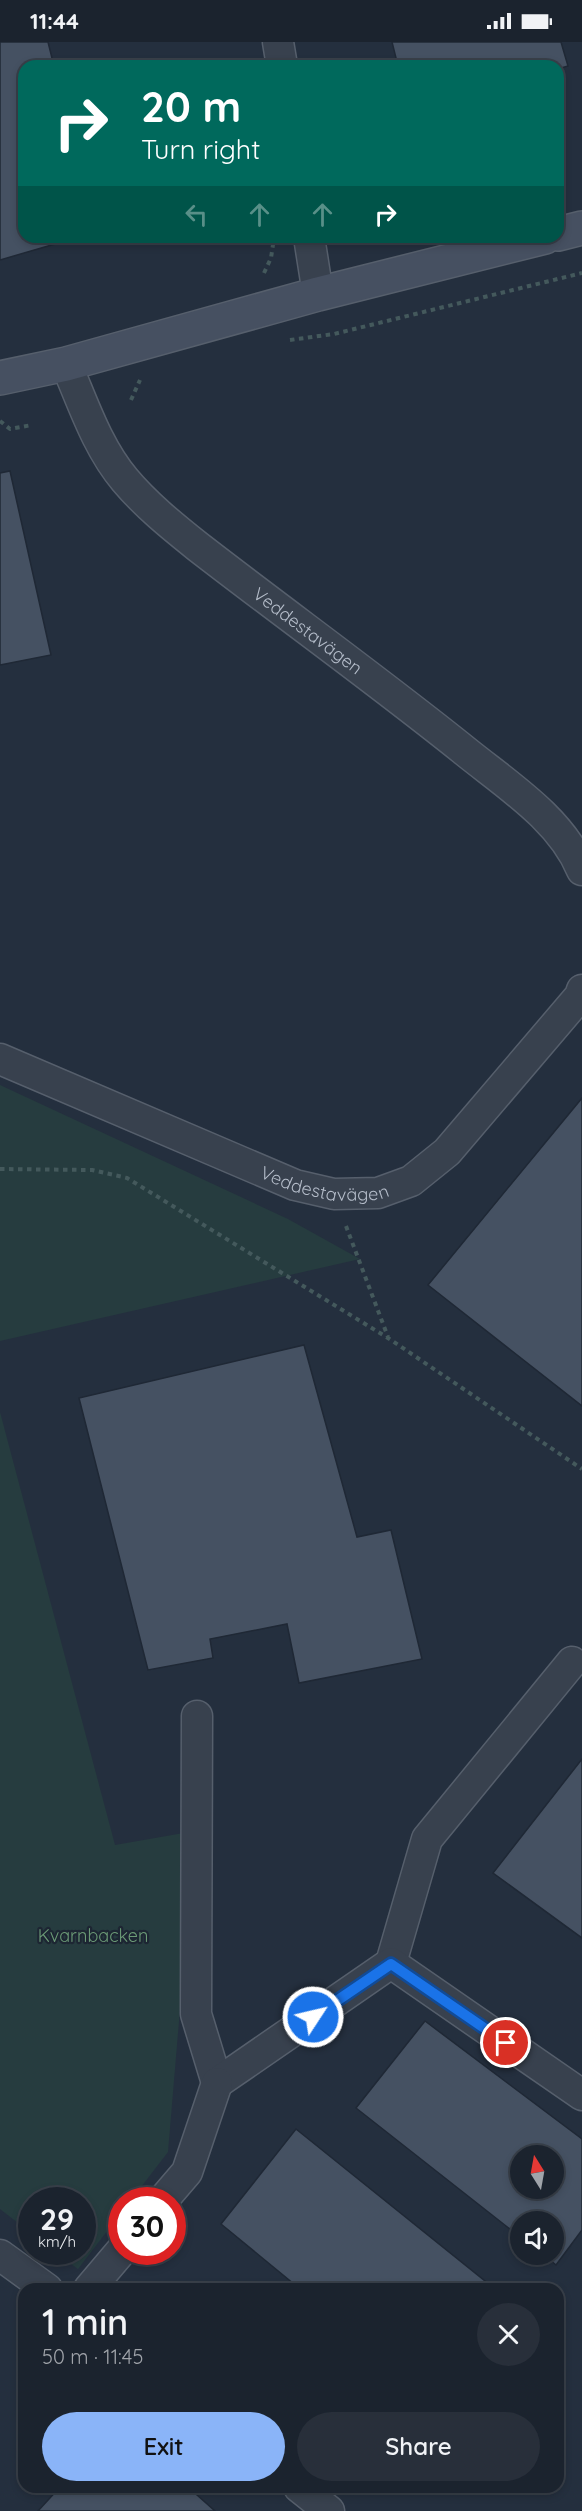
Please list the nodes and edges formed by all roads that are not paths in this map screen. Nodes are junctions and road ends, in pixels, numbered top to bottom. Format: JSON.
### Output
{"nodes":[{"id":1,"x":278,"y":42,"type":"edge"},
{"id":2,"x":281,"y":60,"type":"edge"},
{"id":3,"x":582,"y":228,"type":"edge"},
{"id":4,"x":564,"y":232,"type":"edge"},
{"id":5,"x":310,"y":243,"type":"edge"},
{"id":6,"x":521,"y":243,"type":"edge"},
{"id":7,"x":318,"y":294,"type":"junction"},
{"id":8,"x":66,"y":364,"type":"junction"},
{"id":9,"x":0,"y":378,"type":"edge"},
{"id":10,"x":582,"y":870,"type":"edge"},
{"id":11,"x":581,"y":994,"type":"edge"},
{"id":12,"x":0,"y":1059,"type":"edge"},
{"id":13,"x":572,"y":1662,"type":"dead end"},
{"id":14,"x":196,"y":1716,"type":"dead end"},
{"id":15,"x":391,"y":1964,"type":"junction"},
{"id":16,"x":217,"y":2083,"type":"junction"},
{"id":17,"x":582,"y":2096,"type":"edge"},
{"id":18,"x":174,"y":2187,"type":"edge"},
{"id":19,"x":0,"y":2255,"type":"edge"},
{"id":20,"x":109,"y":2265,"type":"edge"},
{"id":21,"x":39,"y":2283,"type":"edge"},
{"id":22,"x":94,"y":2283,"type":"edge"},
{"id":23,"x":306,"y":2493,"type":"edge"},
{"id":24,"x":329,"y":2511,"type":"edge"}],
"edges":[{"from":1,"to":2,"type":"street"},
{"from":3,"to":4,"type":"street"},
{"from":5,"to":7,"type":"street"},
{"from":6,"to":7,"type":"street"},
{"from":7,"to":8,"type":"street"},
{"from":8,"to":9,"type":"street"},
{"from":8,"to":10,"type":"street","name":"Veddestavägen"},
{"from":11,"to":12,"type":"street","name":"Veddestavägen"},
{"from":13,"to":15,"type":"street"},
{"from":14,"to":16,"type":"street"},
{"from":15,"to":16,"type":"street"},
{"from":15,"to":17,"type":"street"},
{"from":16,"to":18,"type":"street"},
{"from":19,"to":21,"type":"street"},
{"from":20,"to":22,"type":"street"},
{"from":23,"to":24,"type":"street"}]}
